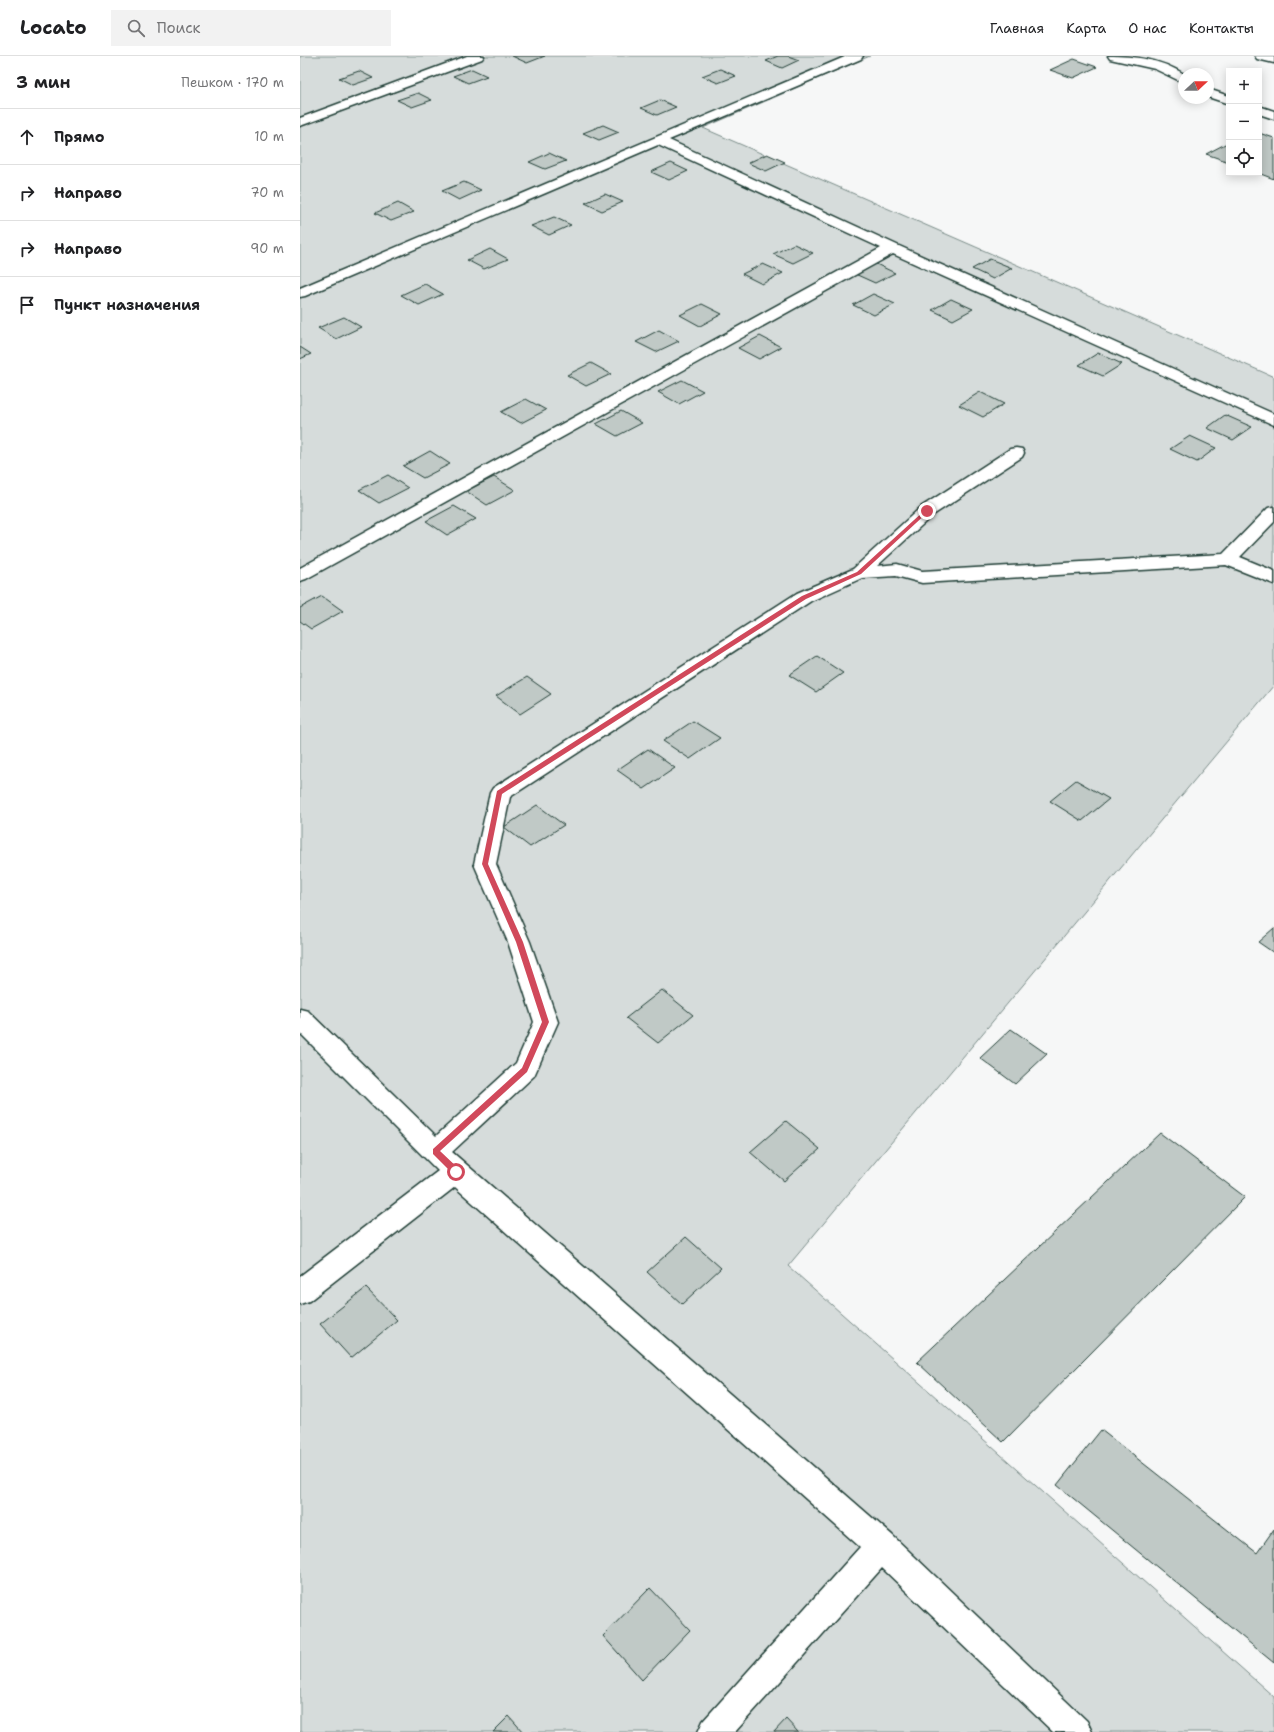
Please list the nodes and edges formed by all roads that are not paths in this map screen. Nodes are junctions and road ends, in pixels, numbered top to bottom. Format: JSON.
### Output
{"nodes":[{"id":1,"x":478,"y":56,"type":"edge"},
{"id":2,"x":857,"y":56,"type":"edge"},
{"id":3,"x":1114,"y":56,"type":"edge"},
{"id":4,"x":1261,"y":56,"type":"edge"},
{"id":5,"x":1274,"y":59,"type":"edge"},
{"id":6,"x":1178,"y":75,"type":"edge"},
{"id":7,"x":1214,"y":95,"type":"edge"},
{"id":8,"x":1226,"y":99,"type":"edge"},
{"id":9,"x":1262,"y":111,"type":"edge"},
{"id":10,"x":1274,"y":115,"type":"edge"},
{"id":11,"x":300,"y":122,"type":"edge"},
{"id":12,"x":660,"y":141,"type":"junction"},
{"id":13,"x":892,"y":248,"type":"junction"},
{"id":14,"x":300,"y":294,"type":"edge"},
{"id":15,"x":1274,"y":420,"type":"edge"},
{"id":16,"x":1016,"y":453,"type":"dead end"},
{"id":17,"x":1274,"y":512,"type":"edge"},
{"id":18,"x":1228,"y":559,"type":"junction"},
{"id":19,"x":859,"y":573,"type":"junction"},
{"id":20,"x":300,"y":575,"type":"edge"},
{"id":21,"x":1274,"y":578,"type":"edge"},
{"id":22,"x":300,"y":1018,"type":"edge"},
{"id":23,"x":436,"y":1151,"type":"junction"},
{"id":24,"x":456,"y":1172,"type":"junction"},
{"id":25,"x":300,"y":1292,"type":"edge"},
{"id":26,"x":881,"y":1546,"type":"junction"},
{"id":27,"x":714,"y":1732,"type":"edge"},
{"id":28,"x":1076,"y":1732,"type":"edge"}],
"edges":[{"from":1,"to":11,"type":"street"},
{"from":2,"to":12,"type":"street"},
{"from":3,"to":6,"type":"street"},
{"from":4,"to":5,"type":"street"},
{"from":7,"to":8,"type":"street"},
{"from":9,"to":10,"type":"street"},
{"from":12,"to":13,"type":"street"},
{"from":12,"to":14,"type":"street"},
{"from":13,"to":15,"type":"street"},
{"from":13,"to":20,"type":"street"},
{"from":16,"to":19,"type":"street"},
{"from":17,"to":18,"type":"street"},
{"from":18,"to":19,"type":"street"},
{"from":18,"to":21,"type":"street"},
{"from":19,"to":23,"type":"street"},
{"from":22,"to":23,"type":"street"},
{"from":23,"to":24,"type":"street"},
{"from":24,"to":25,"type":"street"},
{"from":24,"to":26,"type":"street"},
{"from":26,"to":27,"type":"street"},
{"from":26,"to":28,"type":"street"}]}
